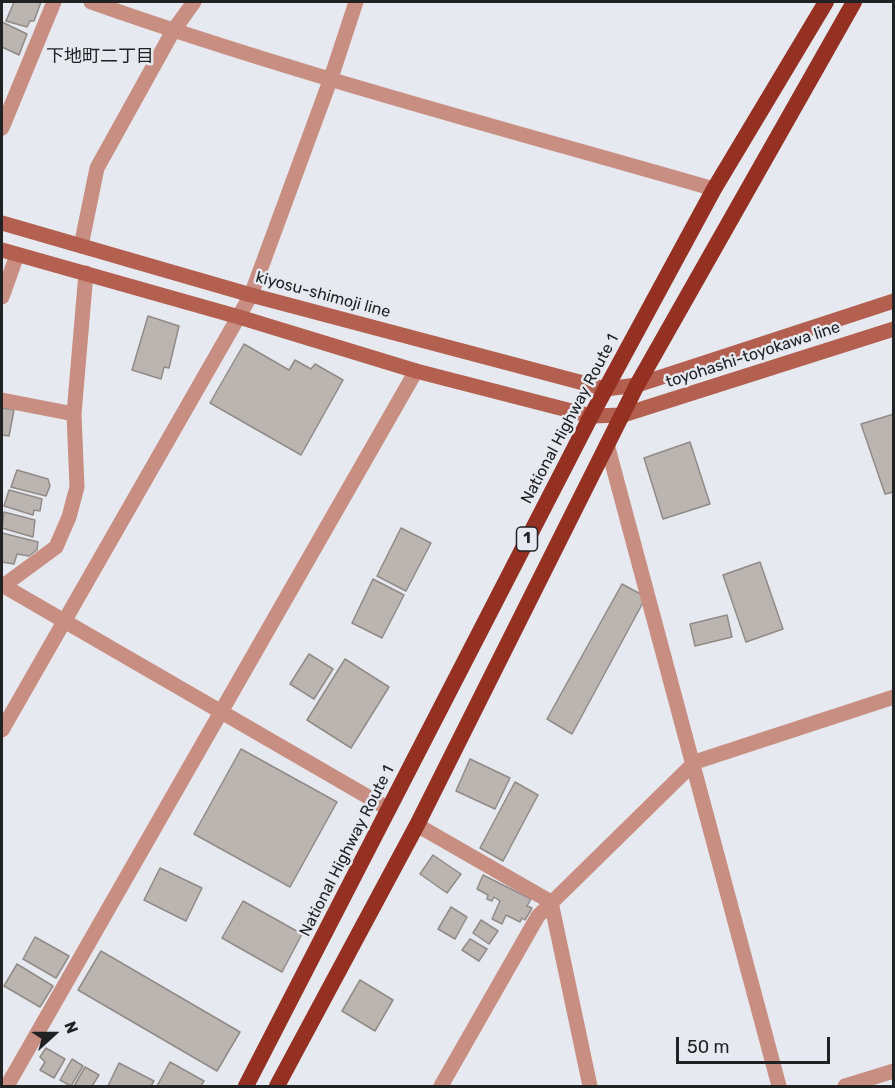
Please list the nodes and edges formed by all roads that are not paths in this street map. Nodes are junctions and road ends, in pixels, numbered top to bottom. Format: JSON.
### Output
{"nodes":[{"id":1,"x":54,"y":2,"type":"edge"},
{"id":2,"x":91,"y":2,"type":"edge"},
{"id":3,"x":194,"y":2,"type":"edge"},
{"id":4,"x":356,"y":2,"type":"edge"},
{"id":5,"x":826,"y":2,"type":"edge"},
{"id":6,"x":854,"y":2,"type":"edge"},
{"id":7,"x":173,"y":31,"type":"junction"},
{"id":8,"x":331,"y":78,"type":"junction"},
{"id":9,"x":2,"y":128,"type":"edge"},
{"id":10,"x":714,"y":189,"type":"junction"},
{"id":11,"x":2,"y":223,"type":"edge"},
{"id":12,"x":81,"y":246,"type":"junction"},
{"id":13,"x":9,"y":253,"type":"edge"},
{"id":14,"x":86,"y":273,"type":"junction"},
{"id":15,"x":251,"y":295,"type":"junction"},
{"id":16,"x":2,"y":297,"type":"edge"},
{"id":17,"x":894,"y":301,"type":"edge"},
{"id":18,"x":239,"y":316,"type":"junction"},
{"id":19,"x":894,"y":329,"type":"edge"},
{"id":20,"x":416,"y":370,"type":"junction"},
{"id":21,"x":637,"y":385,"type":"junction"},
{"id":22,"x":606,"y":389,"type":"junction"},
{"id":23,"x":2,"y":400,"type":"edge"},
{"id":24,"x":74,"y":414,"type":"junction"},
{"id":25,"x":623,"y":415,"type":"junction"},
{"id":26,"x":591,"y":416,"type":"junction"},
{"id":27,"x":607,"y":444,"type":"junction"},
{"id":28,"x":2,"y":586,"type":"edge"},
{"id":29,"x":65,"y":620,"type":"junction"},
{"id":30,"x":894,"y":697,"type":"edge"},
{"id":31,"x":221,"y":713,"type":"junction"},
{"id":32,"x":2,"y":730,"type":"edge"},
{"id":33,"x":695,"y":762,"type":"junction"},
{"id":34,"x":389,"y":809,"type":"junction"},
{"id":35,"x":417,"y":825,"type":"junction"},
{"id":36,"x":551,"y":902,"type":"junction"},
{"id":37,"x":894,"y":1071,"type":"edge"},
{"id":38,"x":7,"y":1086,"type":"edge"},
{"id":39,"x":246,"y":1086,"type":"edge"},
{"id":40,"x":277,"y":1086,"type":"edge"},
{"id":41,"x":441,"y":1086,"type":"edge"},
{"id":42,"x":590,"y":1086,"type":"edge"},
{"id":43,"x":779,"y":1086,"type":"edge"},
{"id":44,"x":845,"y":1086,"type":"edge"}],
"edges":[{"from":1,"to":9,"type":"street"},
{"from":2,"to":7,"type":"street"},
{"from":3,"to":7,"type":"street"},
{"from":4,"to":8,"type":"street"},
{"from":5,"to":10,"type":"highway","name":"National Highway Route 1","number":"1"},
{"from":6,"to":21,"type":"highway","number":"1"},
{"from":7,"to":8,"type":"street"},
{"from":7,"to":12,"type":"street"},
{"from":8,"to":10,"type":"street"},
{"from":8,"to":15,"type":"street"},
{"from":10,"to":22,"type":"highway","name":"National Highway Route 1","number":"1"},
{"from":11,"to":12,"type":"main road","name":"kiyosu-shimoji line"},
{"from":12,"to":15,"type":"main road","name":"kiyosu-shimoji line"},
{"from":13,"to":14,"type":"main road"},
{"from":13,"to":16,"type":"street"},
{"from":14,"to":18,"type":"main road"},
{"from":14,"to":24,"type":"street"},
{"from":15,"to":18,"type":"street"},
{"from":15,"to":22,"type":"main road","name":"kiyosu-shimoji line"},
{"from":17,"to":21,"type":"main road","name":"toyohashi-toyokawa line"},
{"from":18,"to":20,"type":"main road"},
{"from":18,"to":29,"type":"street"},
{"from":19,"to":25,"type":"main road","name":"toyohashi-toyokawa line"},
{"from":20,"to":26,"type":"main road"},
{"from":20,"to":31,"type":"street"},
{"from":21,"to":22,"type":"main road","name":"kiyosu-shimoji line"},
{"from":21,"to":25,"type":"highway","number":"1"},
{"from":22,"to":26,"type":"highway","name":"National Highway Route 1","number":"1"},
{"from":23,"to":24,"type":"street"},
{"from":24,"to":28,"type":"street"},
{"from":25,"to":26,"type":"main road"},
{"from":25,"to":27,"type":"highway","number":"1"},
{"from":26,"to":34,"type":"highway","name":"National Highway Route 1","number":"1"},
{"from":27,"to":33,"type":"street"},
{"from":27,"to":35,"type":"highway","number":"1"},
{"from":28,"to":29,"type":"street"},
{"from":29,"to":31,"type":"street"},
{"from":29,"to":32,"type":"street"},
{"from":30,"to":33,"type":"street"},
{"from":31,"to":34,"type":"street"},
{"from":31,"to":38,"type":"street"},
{"from":33,"to":36,"type":"street"},
{"from":33,"to":43,"type":"street"},
{"from":34,"to":39,"type":"highway","name":"National Highway Route 1","number":"1"},
{"from":35,"to":36,"type":"street"},
{"from":35,"to":40,"type":"highway","number":"1"},
{"from":36,"to":41,"type":"street"},
{"from":36,"to":42,"type":"street"},
{"from":37,"to":44,"type":"street"}]}
